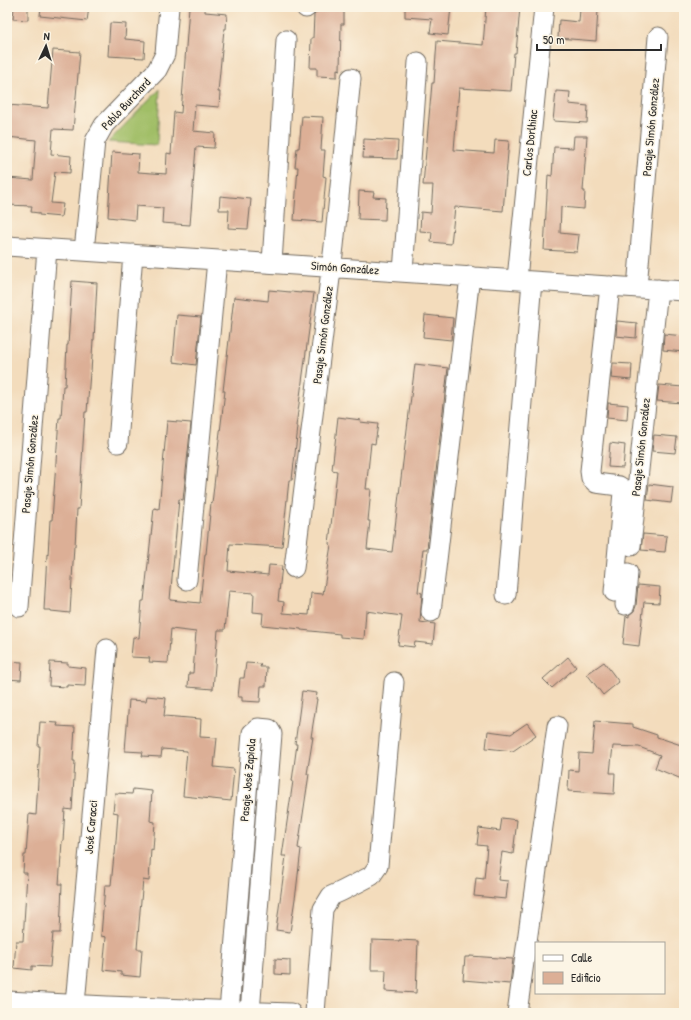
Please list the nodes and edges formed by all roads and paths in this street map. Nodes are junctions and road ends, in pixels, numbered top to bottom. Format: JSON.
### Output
{"nodes":[{"id":1,"x":169,"y":7,"type":"edge"},
{"id":2,"x":544,"y":7,"type":"edge"},
{"id":3,"x":658,"y":37,"type":"dead end"},
{"id":4,"x":286,"y":40,"type":"dead end"},
{"id":5,"x":418,"y":62,"type":"dead end"},
{"id":6,"x":351,"y":78,"type":"dead end"},
{"id":7,"x":7,"y":246,"type":"edge"},
{"id":8,"x":47,"y":249,"type":"junction"},
{"id":9,"x":84,"y":251,"type":"junction"},
{"id":10,"x":133,"y":254,"type":"junction"},
{"id":11,"x":217,"y":260,"type":"junction"},
{"id":12,"x":272,"y":264,"type":"junction"},
{"id":13,"x":332,"y":267,"type":"junction"},
{"id":14,"x":403,"y":272,"type":"junction"},
{"id":15,"x":470,"y":276,"type":"junction"},
{"id":16,"x":524,"y":280,"type":"junction"},
{"id":17,"x":610,"y":286,"type":"junction"},
{"id":18,"x":637,"y":288,"type":"junction"},
{"id":19,"x":658,"y":289,"type":"junction"},
{"id":20,"x":684,"y":291,"type":"edge"},
{"id":21,"x":118,"y":443,"type":"dead end"},
{"id":22,"x":294,"y":568,"type":"dead end"},
{"id":23,"x":187,"y":580,"type":"dead end"},
{"id":24,"x":506,"y":595,"type":"dead end"},
{"id":25,"x":19,"y":607,"type":"dead end"},
{"id":26,"x":431,"y":612,"type":"dead end"},
{"id":27,"x":108,"y":649,"type":"dead end"},
{"id":28,"x":394,"y":682,"type":"dead end"},
{"id":29,"x":557,"y":726,"type":"dead end"},
{"id":30,"x":7,"y":1001,"type":"edge"},
{"id":31,"x":75,"y":1004,"type":"junction"},
{"id":32,"x":35,"y":1008,"type":"edge"},
{"id":33,"x":106,"y":1009,"type":"edge"},
{"id":34,"x":229,"y":1011,"type":"junction"},
{"id":35,"x":250,"y":1012,"type":"junction"},
{"id":36,"x":291,"y":1013,"type":"edge"},
{"id":37,"x":315,"y":1013,"type":"edge"},
{"id":38,"x":517,"y":1013,"type":"edge"}],
"edges":[{"from":1,"to":9,"type":"street","name":"Pablo Burchard"},
{"from":2,"to":16,"type":"street","name":"Carlos Dorlhiac"},
{"from":3,"to":18,"type":"street","name":"Pasaje Simón González"},
{"from":4,"to":12,"type":"street"},
{"from":5,"to":14,"type":"street"},
{"from":6,"to":13,"type":"street","name":"Pasaje Simón González"},
{"from":7,"to":8,"type":"street","name":"Simón González"},
{"from":8,"to":9,"type":"street","name":"Simón González"},
{"from":8,"to":25,"type":"street","name":"Pasaje Simón González"},
{"from":9,"to":10,"type":"street","name":"Simón González"},
{"from":10,"to":11,"type":"street","name":"Simón González"},
{"from":10,"to":21,"type":"street"},
{"from":11,"to":12,"type":"street","name":"Simón González"},
{"from":11,"to":23,"type":"street"},
{"from":12,"to":13,"type":"street","name":"Simón González"},
{"from":13,"to":14,"type":"street","name":"Simón González"},
{"from":13,"to":22,"type":"street","name":"Pasaje Simón González"},
{"from":14,"to":15,"type":"street","name":"Simón González"},
{"from":15,"to":16,"type":"street","name":"Simón González"},
{"from":15,"to":26,"type":"street"},
{"from":16,"to":17,"type":"street","name":"Simón González"},
{"from":16,"to":24,"type":"street"},
{"from":17,"to":18,"type":"street","name":"Simón González"},
{"from":17,"to":19,"type":"street","name":"Pasaje Simón González"},
{"from":18,"to":19,"type":"street","name":"Simón González"},
{"from":19,"to":20,"type":"street","name":"Simón González"},
{"from":27,"to":31,"type":"street","name":"José Caracci"},
{"from":28,"to":37,"type":"street"},
{"from":29,"to":38,"type":"street"},
{"from":30,"to":32,"type":"street"},
{"from":31,"to":32,"type":"street"},
{"from":31,"to":33,"type":"street"},
{"from":33,"to":34,"type":"street"},
{"from":34,"to":35,"type":"street"},
{"from":34,"to":35,"type":"street","name":"Pasaje José Zapiola"},
{"from":35,"to":36,"type":"street"}]}
